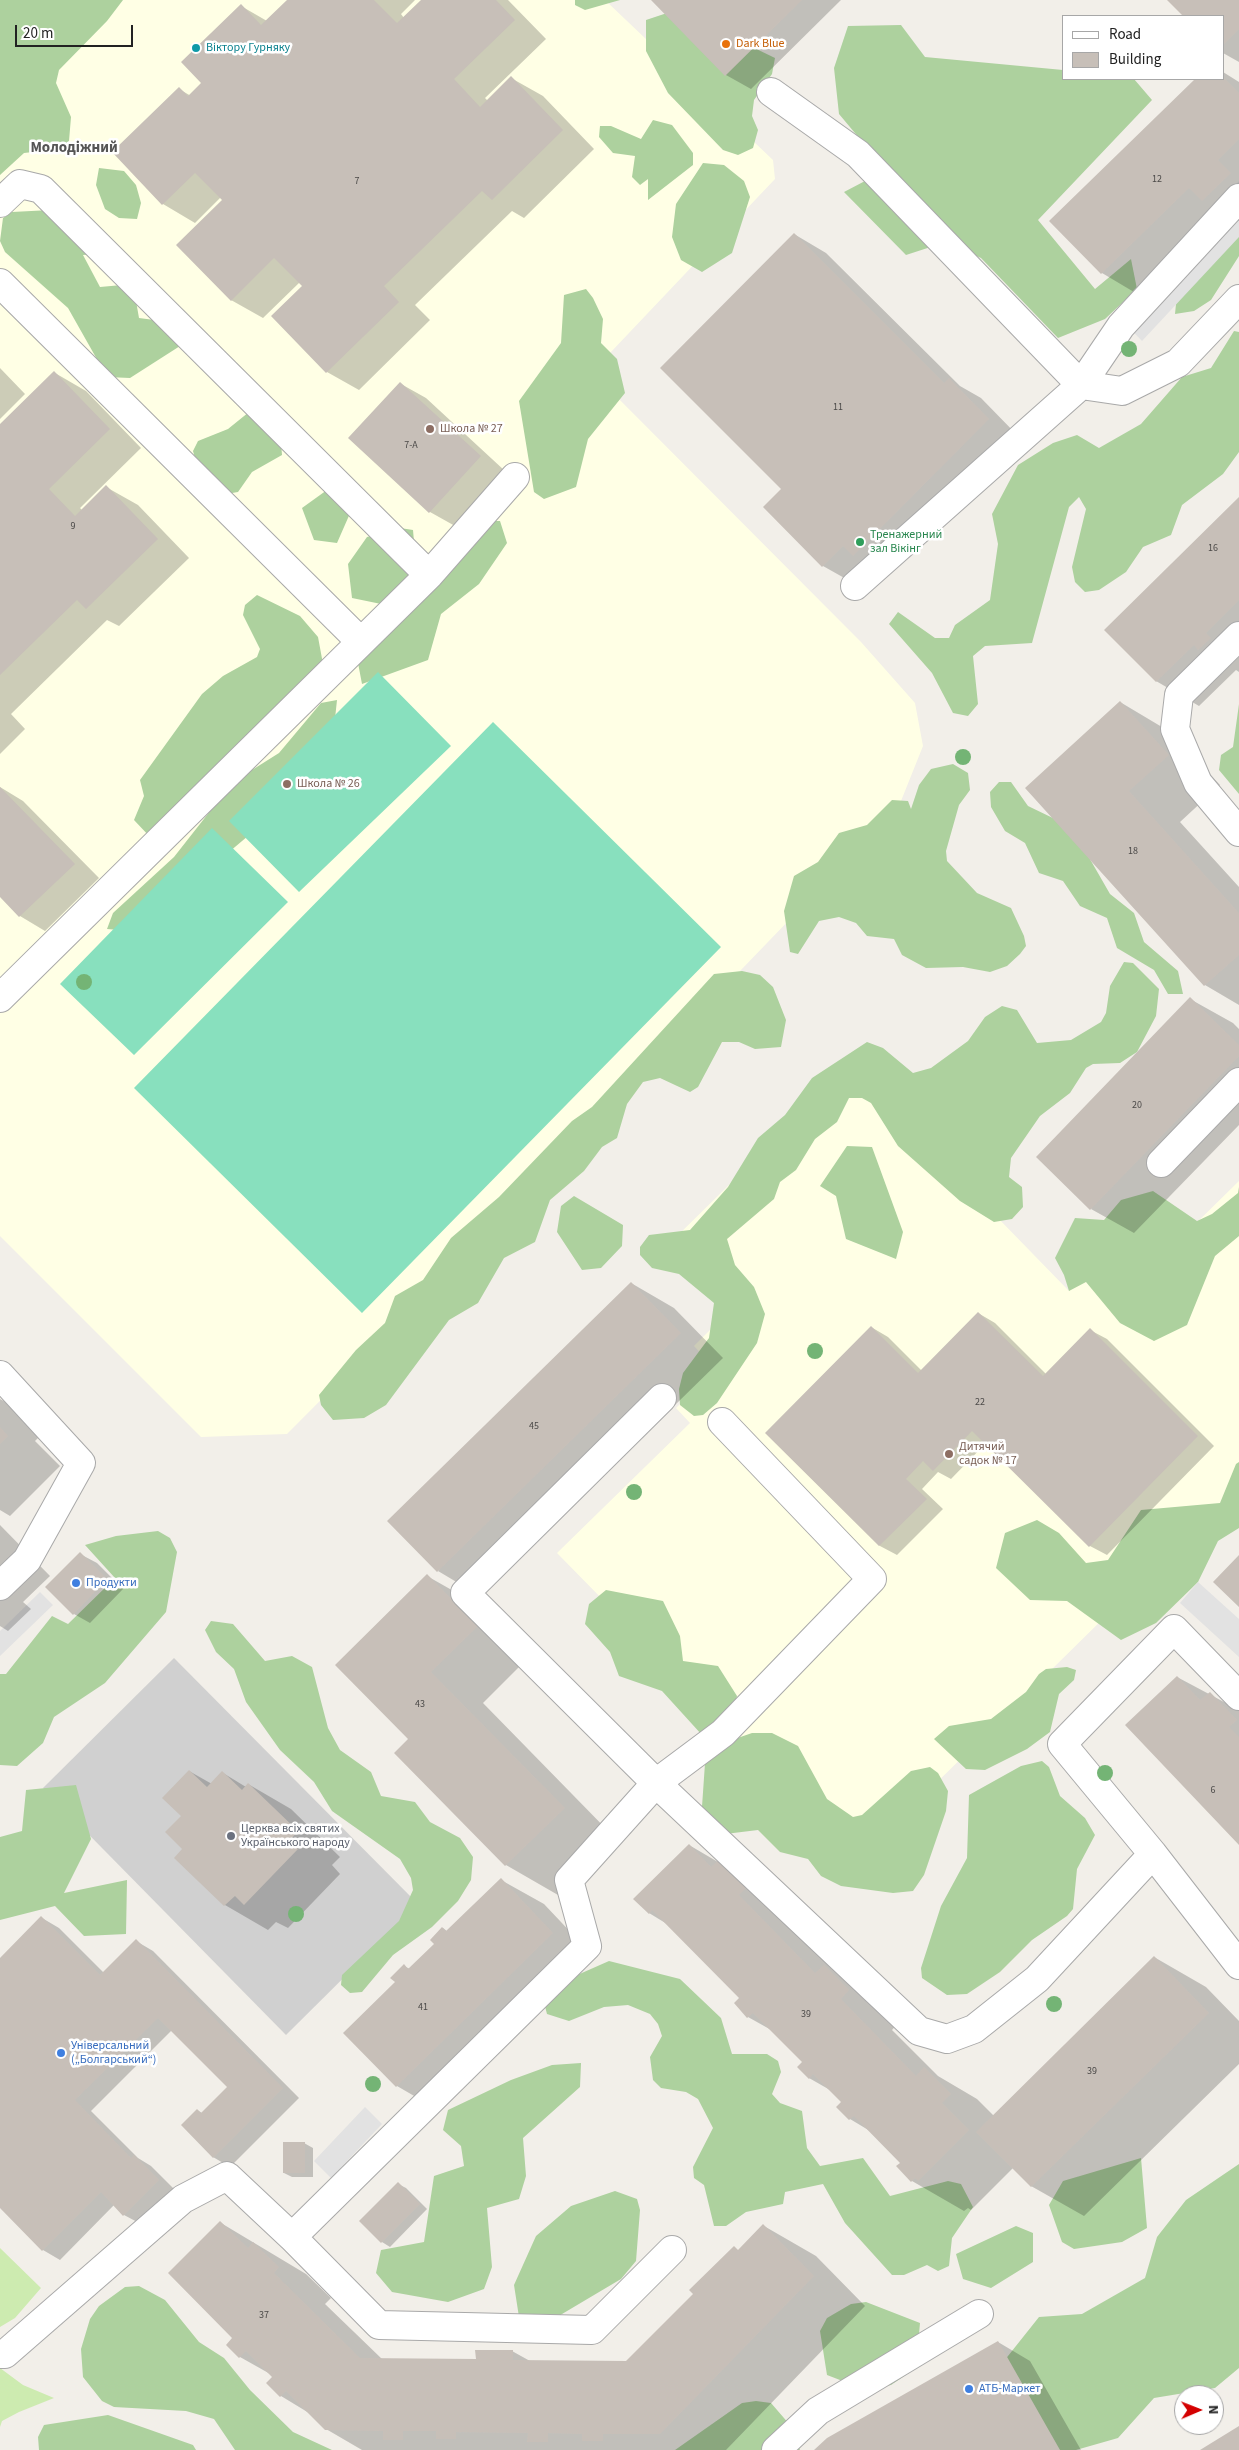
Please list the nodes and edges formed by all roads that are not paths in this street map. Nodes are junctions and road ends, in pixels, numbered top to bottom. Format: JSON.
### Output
{"nodes":[{"id":1,"x":771,"y":92,"type":"dead end"},
{"id":2,"x":1239,"y":198,"type":"edge"},
{"id":3,"x":0,"y":203,"type":"edge"},
{"id":4,"x":0,"y":283,"type":"edge"},
{"id":5,"x":1239,"y":299,"type":"edge"},
{"id":6,"x":1081,"y":386,"type":"junction"},
{"id":7,"x":515,"y":477,"type":"dead end"},
{"id":8,"x":429,"y":575,"type":"junction"},
{"id":9,"x":855,"y":586,"type":"dead end"},
{"id":10,"x":1239,"y":636,"type":"edge"},
{"id":11,"x":361,"y":642,"type":"junction"},
{"id":12,"x":1239,"y":832,"type":"edge"},
{"id":13,"x":0,"y":998,"type":"edge"},
{"id":14,"x":1239,"y":1082,"type":"edge"},
{"id":15,"x":1161,"y":1163,"type":"dead end"},
{"id":16,"x":0,"y":1374,"type":"edge"},
{"id":17,"x":662,"y":1398,"type":"dead end"},
{"id":18,"x":722,"y":1422,"type":"dead end"},
{"id":19,"x":0,"y":1586,"type":"edge"},
{"id":20,"x":1239,"y":1696,"type":"edge"},
{"id":21,"x":656,"y":1783,"type":"junction"},
{"id":22,"x":1153,"y":1854,"type":"junction"},
{"id":23,"x":1239,"y":1965,"type":"edge"},
{"id":24,"x":292,"y":2237,"type":"junction"},
{"id":25,"x":672,"y":2250,"type":"dead end"},
{"id":26,"x":979,"y":2314,"type":"dead end"},
{"id":27,"x":0,"y":2354,"type":"edge"},
{"id":28,"x":776,"y":2450,"type":"edge"}],
"edges":[{"from":1,"to":6,"type":"lane"},
{"from":2,"to":6,"type":"lane"},
{"from":3,"to":8,"type":"lane"},
{"from":4,"to":11,"type":"lane"},
{"from":5,"to":6,"type":"lane"},
{"from":6,"to":9,"type":"lane"},
{"from":7,"to":8,"type":"lane"},
{"from":8,"to":11,"type":"lane"},
{"from":10,"to":12,"type":"lane"},
{"from":11,"to":13,"type":"lane"},
{"from":14,"to":15,"type":"lane"},
{"from":16,"to":19,"type":"lane"},
{"from":17,"to":21,"type":"lane"},
{"from":18,"to":21,"type":"lane"},
{"from":20,"to":22,"type":"lane"},
{"from":21,"to":22,"type":"lane"},
{"from":21,"to":24,"type":"lane"},
{"from":22,"to":23,"type":"lane"},
{"from":24,"to":25,"type":"lane"},
{"from":24,"to":27,"type":"lane"},
{"from":26,"to":28,"type":"lane"}]}
